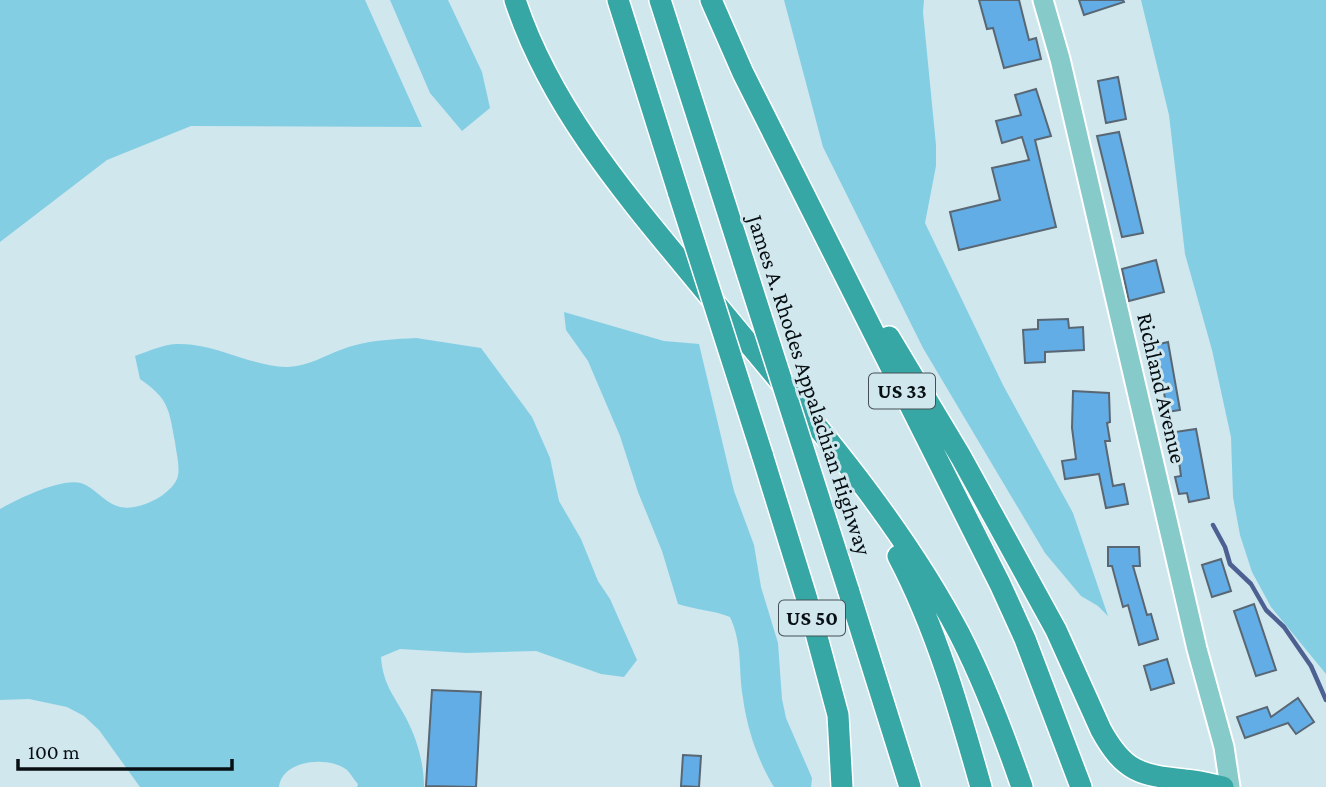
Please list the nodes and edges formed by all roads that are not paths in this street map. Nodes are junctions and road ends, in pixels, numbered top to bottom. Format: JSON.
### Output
{"nodes":[{"id":1,"x":515,"y":0,"type":"edge"},
{"id":2,"x":618,"y":0,"type":"edge"},
{"id":3,"x":660,"y":0,"type":"edge"},
{"id":4,"x":711,"y":0,"type":"edge"},
{"id":5,"x":1043,"y":0,"type":"edge"},
{"id":6,"x":802,"y":192,"type":"junction"},
{"id":7,"x":855,"y":473,"type":"junction"},
{"id":8,"x":842,"y":787,"type":"edge"},
{"id":9,"x":910,"y":787,"type":"edge"},
{"id":10,"x":981,"y":787,"type":"edge"},
{"id":11,"x":1022,"y":787,"type":"edge"},
{"id":12,"x":1081,"y":787,"type":"edge"},
{"id":13,"x":1223,"y":787,"type":"edge"},
{"id":14,"x":1230,"y":787,"type":"edge"}],
"edges":[{"from":1,"to":7,"type":"highway"},
{"from":2,"to":8,"type":"highway","number":"US 50","bridge":true},
{"from":3,"to":9,"type":"highway","name":"James A. Rhodes Appalachian Highway","number":"US 50","bridge":true},
{"from":4,"to":6,"type":"highway","number":"US 33"},
{"from":5,"to":14,"type":"main road","name":"Richland Avenue"},
{"from":6,"to":12,"type":"highway","number":"US 33"},
{"from":6,"to":13,"type":"highway"},
{"from":7,"to":10,"type":"highway"},
{"from":7,"to":11,"type":"highway"}]}
